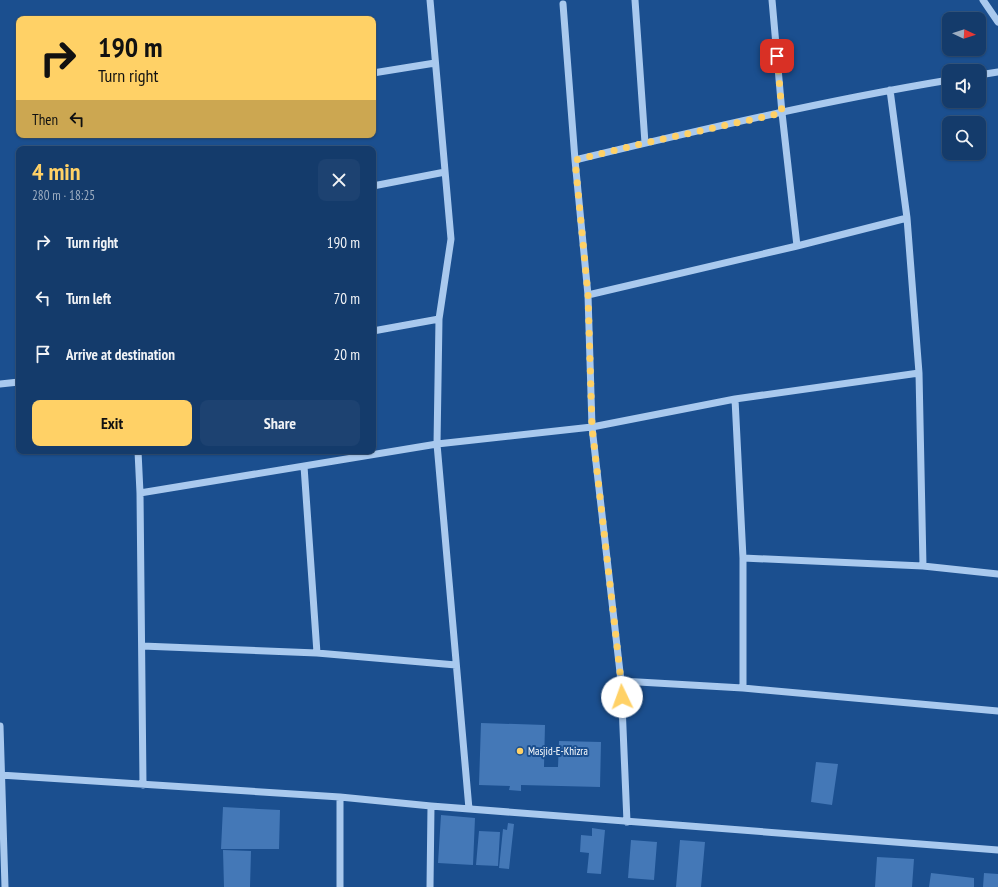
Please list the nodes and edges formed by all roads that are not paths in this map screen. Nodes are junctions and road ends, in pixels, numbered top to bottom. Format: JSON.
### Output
{"nodes":[{"id":1,"x":430,"y":0,"type":"edge"},
{"id":2,"x":635,"y":0,"type":"edge"},
{"id":3,"x":772,"y":0,"type":"edge"},
{"id":4,"x":983,"y":0,"type":"edge"},
{"id":5,"x":563,"y":4,"type":"dead end"},
{"id":6,"x":998,"y":22,"type":"edge"},
{"id":7,"x":435,"y":63,"type":"junction"},
{"id":8,"x":998,"y":72,"type":"edge"},
{"id":9,"x":376,"y":73,"type":"edge"},
{"id":10,"x":986,"y":74,"type":"edge"},
{"id":11,"x":942,"y":81,"type":"edge"},
{"id":12,"x":890,"y":90,"type":"junction"},
{"id":13,"x":782,"y":113,"type":"junction"},
{"id":14,"x":645,"y":143,"type":"junction"},
{"id":15,"x":575,"y":160,"type":"junction"},
{"id":16,"x":445,"y":172,"type":"junction"},
{"id":17,"x":376,"y":185,"type":"edge"},
{"id":18,"x":907,"y":218,"type":"junction"},
{"id":19,"x":797,"y":246,"type":"junction"},
{"id":20,"x":588,"y":295,"type":"junction"},
{"id":21,"x":439,"y":319,"type":"junction"},
{"id":22,"x":376,"y":330,"type":"edge"},
{"id":23,"x":918,"y":373,"type":"junction"},
{"id":24,"x":16,"y":382,"type":"edge"},
{"id":25,"x":0,"y":384,"type":"edge"},
{"id":26,"x":735,"y":399,"type":"junction"},
{"id":27,"x":592,"y":427,"type":"junction"},
{"id":28,"x":437,"y":444,"type":"junction"},
{"id":29,"x":138,"y":454,"type":"edge"},
{"id":30,"x":304,"y":466,"type":"junction"},
{"id":31,"x":140,"y":493,"type":"junction"},
{"id":32,"x":743,"y":558,"type":"junction"},
{"id":33,"x":923,"y":566,"type":"junction"},
{"id":34,"x":998,"y":574,"type":"edge"},
{"id":35,"x":142,"y":646,"type":"junction"},
{"id":36,"x":317,"y":653,"type":"junction"},
{"id":37,"x":456,"y":666,"type":"junction"},
{"id":38,"x":621,"y":681,"type":"junction"},
{"id":39,"x":743,"y":688,"type":"junction"},
{"id":40,"x":998,"y":712,"type":"edge"},
{"id":41,"x":0,"y":726,"type":"edge"},
{"id":42,"x":1,"y":775,"type":"edge"},
{"id":43,"x":143,"y":785,"type":"junction"},
{"id":44,"x":340,"y":797,"type":"junction"},
{"id":45,"x":431,"y":806,"type":"junction"},
{"id":46,"x":469,"y":809,"type":"junction"},
{"id":47,"x":627,"y":822,"type":"junction"},
{"id":48,"x":998,"y":850,"type":"edge"},
{"id":49,"x":4,"y":887,"type":"edge"},
{"id":50,"x":340,"y":887,"type":"edge"},
{"id":51,"x":430,"y":887,"type":"edge"}],
"edges":[{"from":1,"to":7,"type":"street"},
{"from":2,"to":14,"type":"street"},
{"from":3,"to":13,"type":"street"},
{"from":4,"to":6,"type":"street"},
{"from":5,"to":15,"type":"street"},
{"from":7,"to":9,"type":"street"},
{"from":7,"to":16,"type":"street"},
{"from":8,"to":10,"type":"street"},
{"from":11,"to":12,"type":"street"},
{"from":12,"to":13,"type":"street"},
{"from":12,"to":18,"type":"street"},
{"from":13,"to":14,"type":"street"},
{"from":13,"to":19,"type":"street"},
{"from":14,"to":15,"type":"street"},
{"from":15,"to":20,"type":"street"},
{"from":16,"to":17,"type":"street"},
{"from":16,"to":21,"type":"street"},
{"from":18,"to":19,"type":"street"},
{"from":18,"to":23,"type":"street"},
{"from":19,"to":20,"type":"street"},
{"from":20,"to":27,"type":"street"},
{"from":21,"to":22,"type":"street"},
{"from":21,"to":28,"type":"street"},
{"from":23,"to":26,"type":"street"},
{"from":23,"to":33,"type":"street"},
{"from":24,"to":25,"type":"street"},
{"from":26,"to":27,"type":"street"},
{"from":26,"to":32,"type":"street"},
{"from":27,"to":28,"type":"street"},
{"from":27,"to":38,"type":"street"},
{"from":28,"to":30,"type":"street"},
{"from":28,"to":37,"type":"street"},
{"from":29,"to":31,"type":"street"},
{"from":30,"to":31,"type":"street"},
{"from":30,"to":36,"type":"street"},
{"from":31,"to":35,"type":"street"},
{"from":32,"to":33,"type":"street"},
{"from":32,"to":39,"type":"street"},
{"from":33,"to":34,"type":"street"},
{"from":35,"to":36,"type":"street"},
{"from":35,"to":43,"type":"street"},
{"from":36,"to":37,"type":"street"},
{"from":37,"to":46,"type":"street"},
{"from":38,"to":39,"type":"street"},
{"from":38,"to":47,"type":"street"},
{"from":39,"to":40,"type":"street"},
{"from":41,"to":42,"type":"street"},
{"from":42,"to":43,"type":"street"},
{"from":42,"to":49,"type":"street"},
{"from":43,"to":44,"type":"street"},
{"from":44,"to":45,"type":"street"},
{"from":44,"to":50,"type":"street"},
{"from":45,"to":46,"type":"street"},
{"from":45,"to":51,"type":"street"},
{"from":46,"to":47,"type":"street"},
{"from":47,"to":48,"type":"street"}]}
